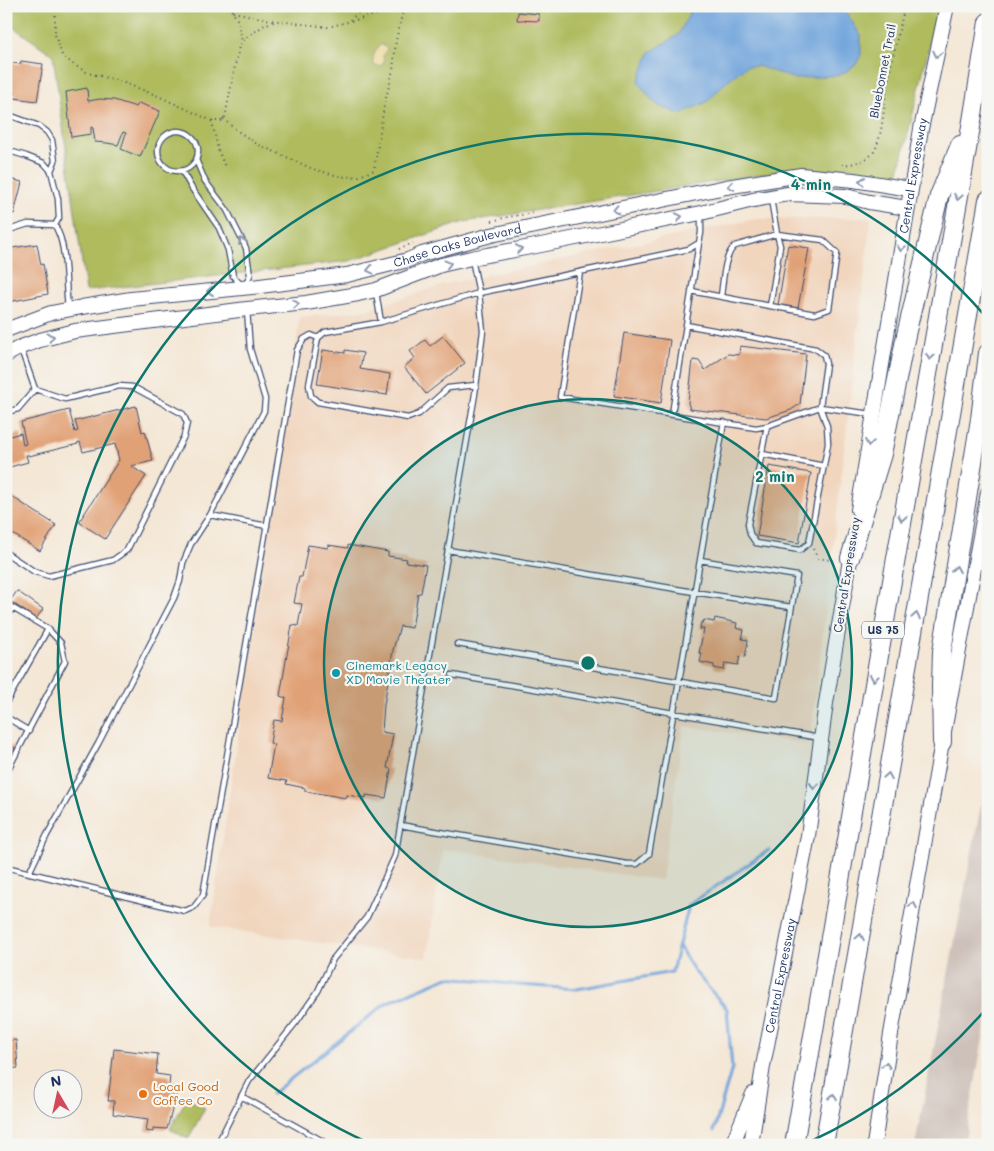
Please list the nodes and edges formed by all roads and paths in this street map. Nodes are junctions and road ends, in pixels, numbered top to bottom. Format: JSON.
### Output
{"nodes":[{"id":1,"x":52,"y":6,"type":"edge"},
{"id":2,"x":229,"y":6,"type":"edge"},
{"id":3,"x":366,"y":6,"type":"edge"},
{"id":4,"x":410,"y":6,"type":"edge"},
{"id":5,"x":435,"y":6,"type":"edge"},
{"id":6,"x":457,"y":6,"type":"edge"},
{"id":7,"x":905,"y":6,"type":"edge"},
{"id":8,"x":948,"y":6,"type":"edge"},
{"id":9,"x":404,"y":8,"type":"junction"},
{"id":10,"x":233,"y":12,"type":"junction"},
{"id":11,"x":278,"y":21,"type":"junction"},
{"id":12,"x":349,"y":21,"type":"junction"},
{"id":13,"x":988,"y":22,"type":"edge"},
{"id":14,"x":242,"y":42,"type":"junction"},
{"id":15,"x":6,"y":114,"type":"edge"},
{"id":16,"x":973,"y":115,"type":"junction"},
{"id":17,"x":223,"y":119,"type":"junction"},
{"id":18,"x":212,"y":121,"type":"junction"},
{"id":19,"x":879,"y":140,"type":"dead end"},
{"id":20,"x":6,"y":150,"type":"edge"},
{"id":21,"x":196,"y":160,"type":"junction"},
{"id":22,"x":225,"y":166,"type":"dead end"},
{"id":23,"x":51,"y":171,"type":"junction"},
{"id":24,"x":182,"y":171,"type":"junction"},
{"id":25,"x":910,"y":189,"type":"junction"},
{"id":26,"x":698,"y":193,"type":"junction"},
{"id":27,"x":770,"y":197,"type":"junction"},
{"id":28,"x":907,"y":208,"type":"junction"},
{"id":29,"x":987,"y":210,"type":"edge"},
{"id":30,"x":700,"y":213,"type":"junction"},
{"id":31,"x":55,"y":225,"type":"junction"},
{"id":32,"x":6,"y":231,"type":"edge"},
{"id":33,"x":777,"y":234,"type":"junction"},
{"id":34,"x":468,"y":242,"type":"junction"},
{"id":35,"x":699,"y":243,"type":"junction"},
{"id":36,"x":471,"y":258,"type":"junction"},
{"id":37,"x":580,"y":272,"type":"junction"},
{"id":38,"x":244,"y":288,"type":"junction"},
{"id":39,"x":376,"y":290,"type":"junction"},
{"id":40,"x":691,"y":291,"type":"junction"},
{"id":41,"x":479,"y":293,"type":"junction"},
{"id":42,"x":721,"y":296,"type":"junction"},
{"id":43,"x":770,"y":306,"type":"junction"},
{"id":44,"x":247,"y":309,"type":"junction"},
{"id":45,"x":69,"y":310,"type":"junction"},
{"id":46,"x":381,"y":322,"type":"junction"},
{"id":47,"x":686,"y":326,"type":"junction"},
{"id":48,"x":10,"y":329,"type":"edge"},
{"id":49,"x":318,"y":338,"type":"junction"},
{"id":50,"x":20,"y":347,"type":"junction"},
{"id":51,"x":988,"y":353,"type":"edge"},
{"id":52,"x":6,"y":355,"type":"edge"},
{"id":53,"x":476,"y":385,"type":"junction"},
{"id":54,"x":35,"y":389,"type":"junction"},
{"id":55,"x":820,"y":407,"type":"junction"},
{"id":56,"x":6,"y":412,"type":"edge"},
{"id":57,"x":672,"y":414,"type":"junction"},
{"id":58,"x":874,"y":414,"type":"junction"},
{"id":59,"x":724,"y":422,"type":"junction"},
{"id":60,"x":767,"y":426,"type":"junction"},
{"id":61,"x":762,"y":454,"type":"junction"},
{"id":62,"x":824,"y":466,"type":"junction"},
{"id":63,"x":988,"y":493,"type":"edge"},
{"id":64,"x":210,"y":515,"type":"junction"},
{"id":65,"x":266,"y":526,"type":"junction"},
{"id":66,"x":809,"y":543,"type":"junction"},
{"id":67,"x":448,"y":550,"type":"junction"},
{"id":68,"x":6,"y":554,"type":"edge"},
{"id":69,"x":843,"y":559,"type":"junction"},
{"id":70,"x":700,"y":560,"type":"junction"},
{"id":71,"x":694,"y":592,"type":"junction"},
{"id":72,"x":6,"y":604,"type":"edge"},
{"id":73,"x":792,"y":606,"type":"junction"},
{"id":74,"x":12,"y":608,"type":"junction"},
{"id":75,"x":6,"y":618,"type":"edge"},
{"id":76,"x":48,"y":629,"type":"junction"},
{"id":77,"x":457,"y":644,"type":"dead end"},
{"id":78,"x":452,"y":675,"type":"dead end"},
{"id":79,"x":679,"y":682,"type":"junction"},
{"id":80,"x":6,"y":703,"type":"edge"},
{"id":81,"x":673,"y":713,"type":"junction"},
{"id":82,"x":6,"y":717,"type":"edge"},
{"id":83,"x":28,"y":731,"type":"junction"},
{"id":84,"x":821,"y":738,"type":"junction"},
{"id":85,"x":942,"y":742,"type":"junction"},
{"id":86,"x":6,"y":773,"type":"edge"},
{"id":87,"x":400,"y":825,"type":"junction"},
{"id":88,"x":6,"y":867,"type":"edge"},
{"id":89,"x":30,"y":873,"type":"junction"},
{"id":90,"x":763,"y":1066,"type":"junction"},
{"id":91,"x":241,"y":1096,"type":"junction"},
{"id":92,"x":217,"y":1145,"type":"edge"},
{"id":93,"x":330,"y":1145,"type":"edge"},
{"id":94,"x":732,"y":1145,"type":"edge"},
{"id":95,"x":751,"y":1145,"type":"edge"},
{"id":96,"x":794,"y":1145,"type":"edge"},
{"id":97,"x":824,"y":1145,"type":"edge"},
{"id":98,"x":875,"y":1145,"type":"edge"}],
"edges":[{"from":1,"to":18,"type":"path"},
{"from":2,"to":10,"type":"path"},
{"from":3,"to":12,"type":"path"},
{"from":4,"to":9,"type":"path"},
{"from":5,"to":6,"type":"path"},
{"from":7,"to":19,"type":"path","name":"Bluebonnet Trail"},
{"from":8,"to":25,"type":"street","name":"Central Expressway","one_way":true},
{"from":9,"to":12,"type":"path"},
{"from":9,"to":17,"type":"path"},
{"from":10,"to":11,"type":"path"},
{"from":10,"to":14,"type":"path"},
{"from":11,"to":12,"type":"path"},
{"from":11,"to":14,"type":"path"},
{"from":13,"to":16,"type":"highway","number":"US 75"},
{"from":14,"to":17,"type":"path"},
{"from":15,"to":23,"type":"lane"},
{"from":16,"to":69,"type":"highway"},
{"from":16,"to":96,"type":"highway","number":"US 75","one_way":true},
{"from":17,"to":18,"type":"path"},
{"from":18,"to":22,"type":"path"},
{"from":20,"to":23,"type":"lane"},
{"from":21,"to":24,"type":"lane"},
{"from":21,"to":24,"type":"lane"},
{"from":38,"to":21,"type":"lane","one_way":true},
{"from":23,"to":31,"type":"lane"},
{"from":24,"to":38,"type":"lane"},
{"from":25,"to":26,"type":"street","name":"Chase Oaks Boulevard","one_way":true},
{"from":25,"to":28,"type":"street","name":"Central Expressway"},
{"from":26,"to":30,"type":"street"},
{"from":26,"to":34,"type":"street","name":"Chase Oaks Boulevard","one_way":true},
{"from":27,"to":28,"type":"street","name":"Chase Oaks Boulevard"},
{"from":27,"to":30,"type":"street","name":"Chase Oaks Boulevard"},
{"from":27,"to":33,"type":"lane"},
{"from":28,"to":58,"type":"street","name":"Central Expressway","one_way":true},
{"from":97,"to":29,"type":"highway","number":"US 75","one_way":true},
{"from":30,"to":35,"type":"lane"},
{"from":36,"to":30,"type":"street","name":"Chase Oaks Boulevard","one_way":true},
{"from":31,"to":32,"type":"lane"},
{"from":31,"to":45,"type":"lane"},
{"from":33,"to":42,"type":"lane"},
{"from":33,"to":43,"type":"lane"},
{"from":33,"to":43,"type":"lane"},
{"from":34,"to":36,"type":"street"},
{"from":34,"to":38,"type":"street","name":"Chase Oaks Boulevard","one_way":true},
{"from":35,"to":37,"type":"lane"},
{"from":35,"to":40,"type":"lane"},
{"from":39,"to":36,"type":"street","name":"Chase Oaks Boulevard","one_way":true},
{"from":36,"to":41,"type":"lane"},
{"from":37,"to":41,"type":"lane"},
{"from":37,"to":57,"type":"lane"},
{"from":38,"to":44,"type":"street"},
{"from":38,"to":45,"type":"street","name":"Chase Oaks Boulevard","one_way":true},
{"from":44,"to":39,"type":"street","name":"Chase Oaks Boulevard","one_way":true},
{"from":39,"to":46,"type":"lane"},
{"from":40,"to":42,"type":"lane"},
{"from":40,"to":47,"type":"lane"},
{"from":41,"to":46,"type":"lane"},
{"from":41,"to":53,"type":"lane"},
{"from":42,"to":43,"type":"lane"},
{"from":50,"to":44,"type":"street","name":"Chase Oaks Boulevard","one_way":true},
{"from":44,"to":64,"type":"lane"},
{"from":45,"to":48,"type":"street","name":"Chase Oaks Boulevard"},
{"from":46,"to":49,"type":"lane"},
{"from":47,"to":55,"type":"lane"},
{"from":47,"to":57,"type":"lane"},
{"from":48,"to":50,"type":"street"},
{"from":49,"to":53,"type":"lane"},
{"from":49,"to":65,"type":"lane"},
{"from":50,"to":52,"type":"street","name":"Chase Oaks Boulevard"},
{"from":50,"to":54,"type":"lane"},
{"from":85,"to":51,"type":"highway","one_way":true},
{"from":53,"to":67,"type":"lane"},
{"from":54,"to":56,"type":"lane"},
{"from":54,"to":68,"type":"lane"},
{"from":55,"to":58,"type":"lane"},
{"from":55,"to":60,"type":"lane"},
{"from":55,"to":62,"type":"lane"},
{"from":57,"to":59,"type":"lane"},
{"from":58,"to":69,"type":"street","name":"Central Expressway","one_way":true},
{"from":59,"to":60,"type":"lane"},
{"from":59,"to":70,"type":"lane"},
{"from":60,"to":61,"type":"lane"},
{"from":61,"to":62,"type":"lane"},
{"from":61,"to":66,"type":"lane"},
{"from":62,"to":66,"type":"lane"},
{"from":63,"to":85,"type":"street"},
{"from":64,"to":65,"type":"lane"},
{"from":64,"to":89,"type":"lane"},
{"from":65,"to":89,"type":"lane"},
{"from":66,"to":69,"type":"path"},
{"from":67,"to":71,"type":"lane"},
{"from":67,"to":87,"type":"lane"},
{"from":69,"to":84,"type":"street","name":"Central Expressway"},
{"from":70,"to":71,"type":"lane"},
{"from":70,"to":73,"type":"lane"},
{"from":71,"to":73,"type":"lane"},
{"from":71,"to":79,"type":"lane"},
{"from":72,"to":74,"type":"lane"},
{"from":73,"to":79,"type":"lane"},
{"from":74,"to":75,"type":"lane"},
{"from":74,"to":76,"type":"lane"},
{"from":76,"to":80,"type":"lane"},
{"from":76,"to":83,"type":"lane"},
{"from":77,"to":79,"type":"lane"},
{"from":78,"to":81,"type":"lane"},
{"from":79,"to":81,"type":"lane"},
{"from":81,"to":84,"type":"lane"},
{"from":81,"to":87,"type":"lane"},
{"from":82,"to":83,"type":"lane"},
{"from":83,"to":86,"type":"lane"},
{"from":84,"to":90,"type":"street","name":"Central Expressway","one_way":true},
{"from":98,"to":85,"type":"street","one_way":true},
{"from":87,"to":91,"type":"lane"},
{"from":88,"to":89,"type":"lane"},
{"from":90,"to":94,"type":"street"},
{"from":90,"to":95,"type":"street","name":"Central Expressway"},
{"from":91,"to":92,"type":"lane"},
{"from":91,"to":93,"type":"lane"}]}
